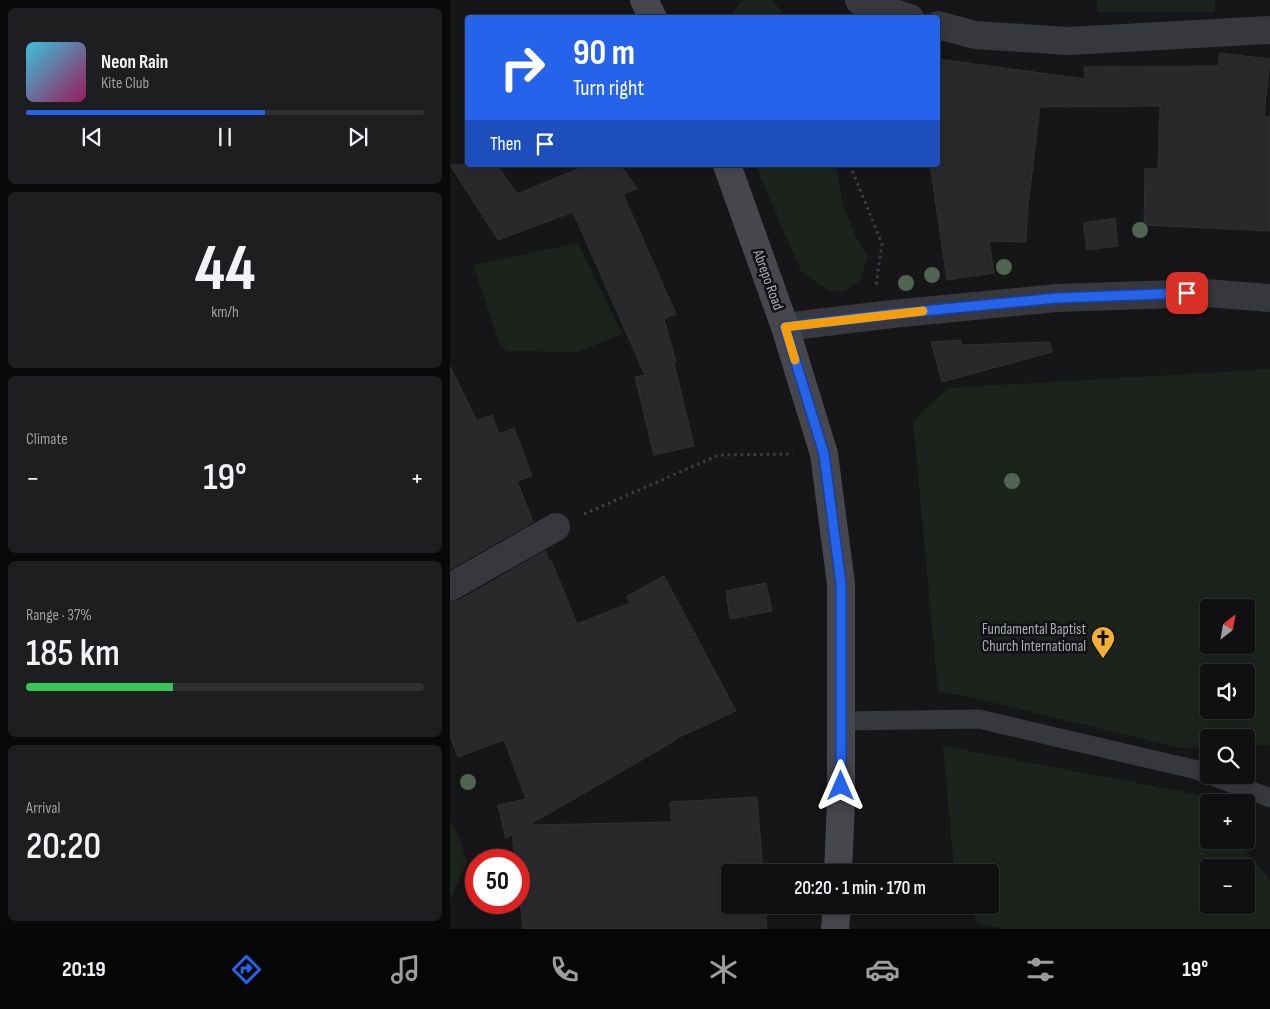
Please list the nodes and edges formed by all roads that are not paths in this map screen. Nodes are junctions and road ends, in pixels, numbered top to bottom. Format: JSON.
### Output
{"nodes":[{"id":1,"x":644,"y":0,"type":"edge"},
{"id":2,"x":859,"y":0,"type":"edge"},
{"id":3,"x":652,"y":15,"type":"edge"},
{"id":4,"x":900,"y":15,"type":"edge"},
{"id":5,"x":940,"y":26,"type":"edge"},
{"id":6,"x":1270,"y":30,"type":"edge"},
{"id":7,"x":728,"y":167,"type":"edge"},
{"id":8,"x":1270,"y":298,"type":"edge"},
{"id":9,"x":785,"y":327,"type":"junction"},
{"id":10,"x":556,"y":527,"type":"road end"},
{"id":11,"x":450,"y":587,"type":"edge"},
{"id":12,"x":841,"y":721,"type":"junction"},
{"id":13,"x":1200,"y":771,"type":"edge"},
{"id":14,"x":1233,"y":784,"type":"edge"},
{"id":15,"x":1270,"y":798,"type":"edge"},
{"id":16,"x":838,"y":864,"type":"edge"},
{"id":17,"x":837,"y":914,"type":"edge"},
{"id":18,"x":836,"y":929,"type":"edge"}],
"edges":[{"from":1,"to":3,"type":"main road"},
{"from":2,"to":4,"type":"street"},
{"from":5,"to":6,"type":"street"},
{"from":7,"to":9,"type":"main road","name":"Abrepo Road"},
{"from":8,"to":9,"type":"street"},
{"from":9,"to":12,"type":"main road","name":"Abrepo Road"},
{"from":10,"to":11,"type":"street"},
{"from":12,"to":13,"type":"lane"},
{"from":12,"to":16,"type":"main road","name":"Abrepo Road"},
{"from":14,"to":15,"type":"lane"},
{"from":17,"to":18,"type":"main road"}]}
